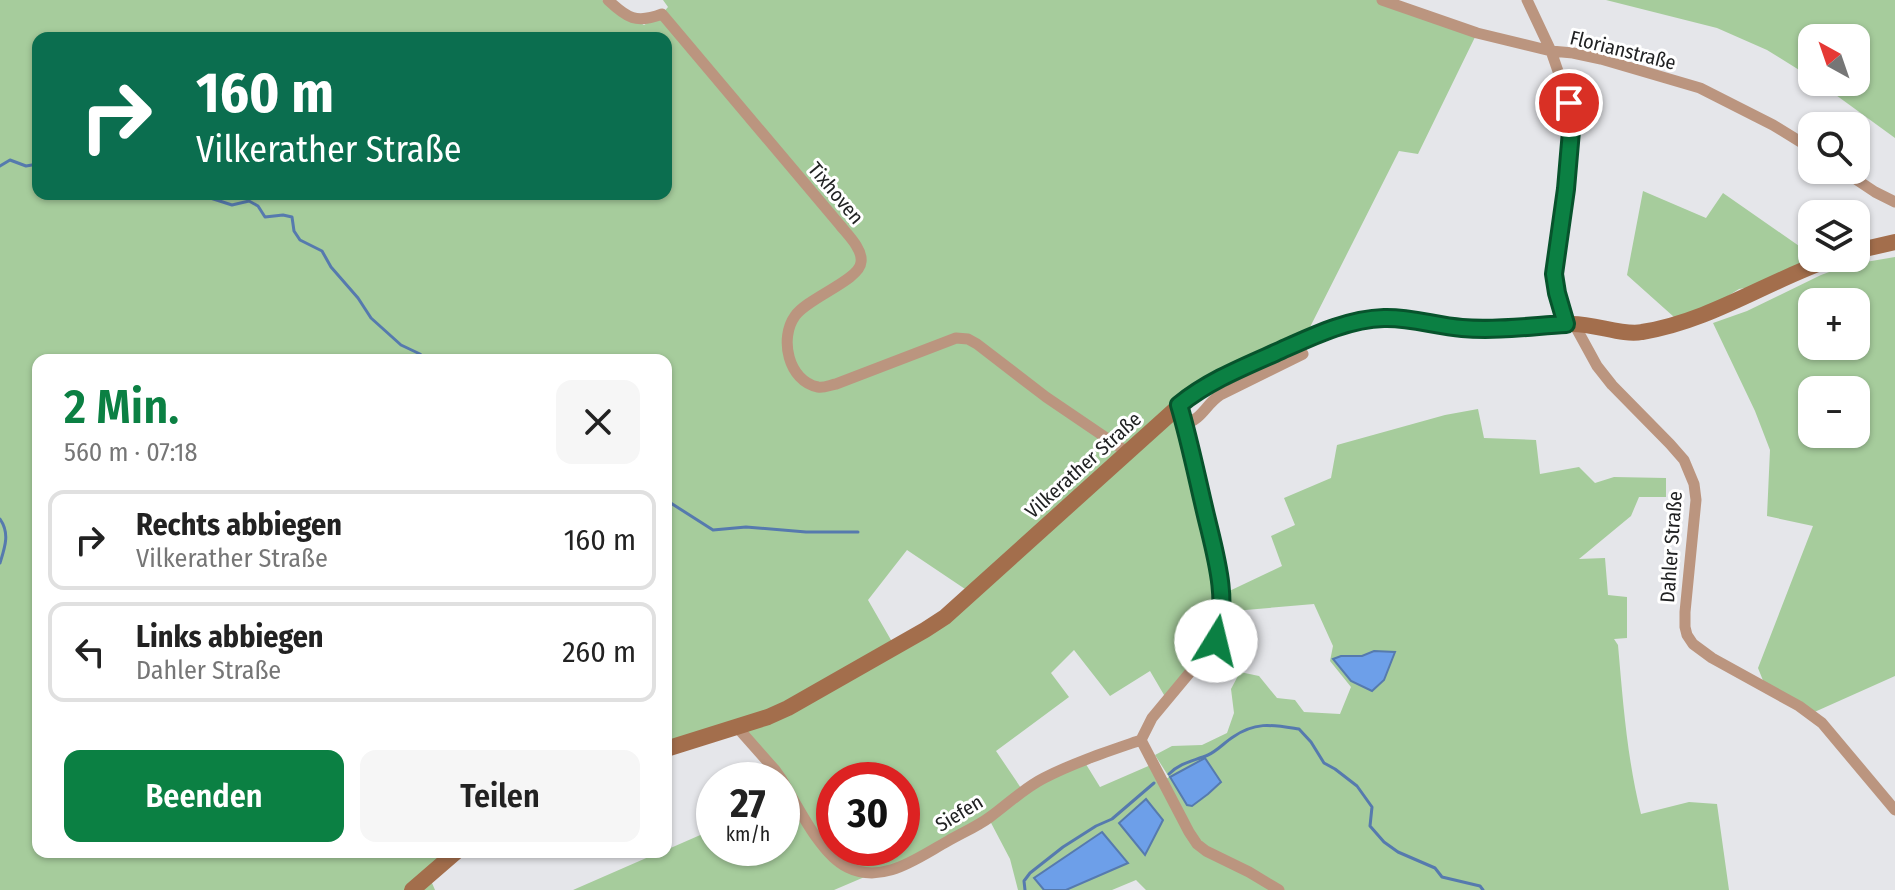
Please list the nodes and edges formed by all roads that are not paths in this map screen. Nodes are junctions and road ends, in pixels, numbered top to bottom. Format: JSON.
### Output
{"nodes":[{"id":1,"x":608,"y":0,"type":"edge"},
{"id":2,"x":1382,"y":0,"type":"edge"},
{"id":3,"x":1527,"y":0,"type":"edge"},
{"id":4,"x":1551,"y":51,"type":"junction"},
{"id":5,"x":1798,"y":140,"type":"edge"},
{"id":6,"x":1863,"y":184,"type":"edge"},
{"id":7,"x":1895,"y":202,"type":"edge"},
{"id":8,"x":1895,"y":242,"type":"edge"},
{"id":9,"x":1870,"y":248,"type":"edge"},
{"id":10,"x":1802,"y":272,"type":"edge"},
{"id":11,"x":1570,"y":324,"type":"junction"},
{"id":12,"x":1300,"y":359,"type":"dead end"},
{"id":13,"x":1179,"y":405,"type":"junction"},
{"id":14,"x":1184,"y":424,"type":"junction"},
{"id":15,"x":1127,"y":452,"type":"junction"},
{"id":16,"x":737,"y":727,"type":"junction"},
{"id":17,"x":1141,"y":740,"type":"junction"},
{"id":18,"x":672,"y":747,"type":"edge"},
{"id":19,"x":768,"y":762,"type":"edge"},
{"id":20,"x":800,"y":810,"type":"edge"},
{"id":21,"x":1895,"y":810,"type":"edge"},
{"id":22,"x":449,"y":858,"type":"edge"},
{"id":23,"x":412,"y":890,"type":"edge"},
{"id":24,"x":1279,"y":890,"type":"edge"}],
"edges":[{"from":1,"to":15,"type":"street","name":"Tixhoven"},
{"from":2,"to":4,"type":"street","name":"Florianstraße"},
{"from":3,"to":4,"type":"street","name":"Dahler Straße"},
{"from":4,"to":5,"type":"street","name":"Florianstraße"},
{"from":4,"to":11,"type":"street","name":"Dahler Straße"},
{"from":6,"to":7,"type":"street"},
{"from":8,"to":9,"type":"street"},
{"from":10,"to":11,"type":"street","name":"Vilkerather Straße"},
{"from":11,"to":13,"type":"street","name":"Vilkerather Straße"},
{"from":11,"to":21,"type":"street","name":"Dahler Straße"},
{"from":12,"to":14,"type":"street"},
{"from":13,"to":14,"type":"street"},
{"from":13,"to":15,"type":"street","name":"Vilkerather Straße"},
{"from":14,"to":17,"type":"street"},
{"from":15,"to":16,"type":"street","name":"Vilkerather Straße"},
{"from":16,"to":18,"type":"street","name":"Vilkerather Straße"},
{"from":16,"to":19,"type":"street","name":"Siefen"},
{"from":17,"to":20,"type":"street","name":"Siefen"},
{"from":17,"to":24,"type":"street"},
{"from":22,"to":23,"type":"street"}]}
